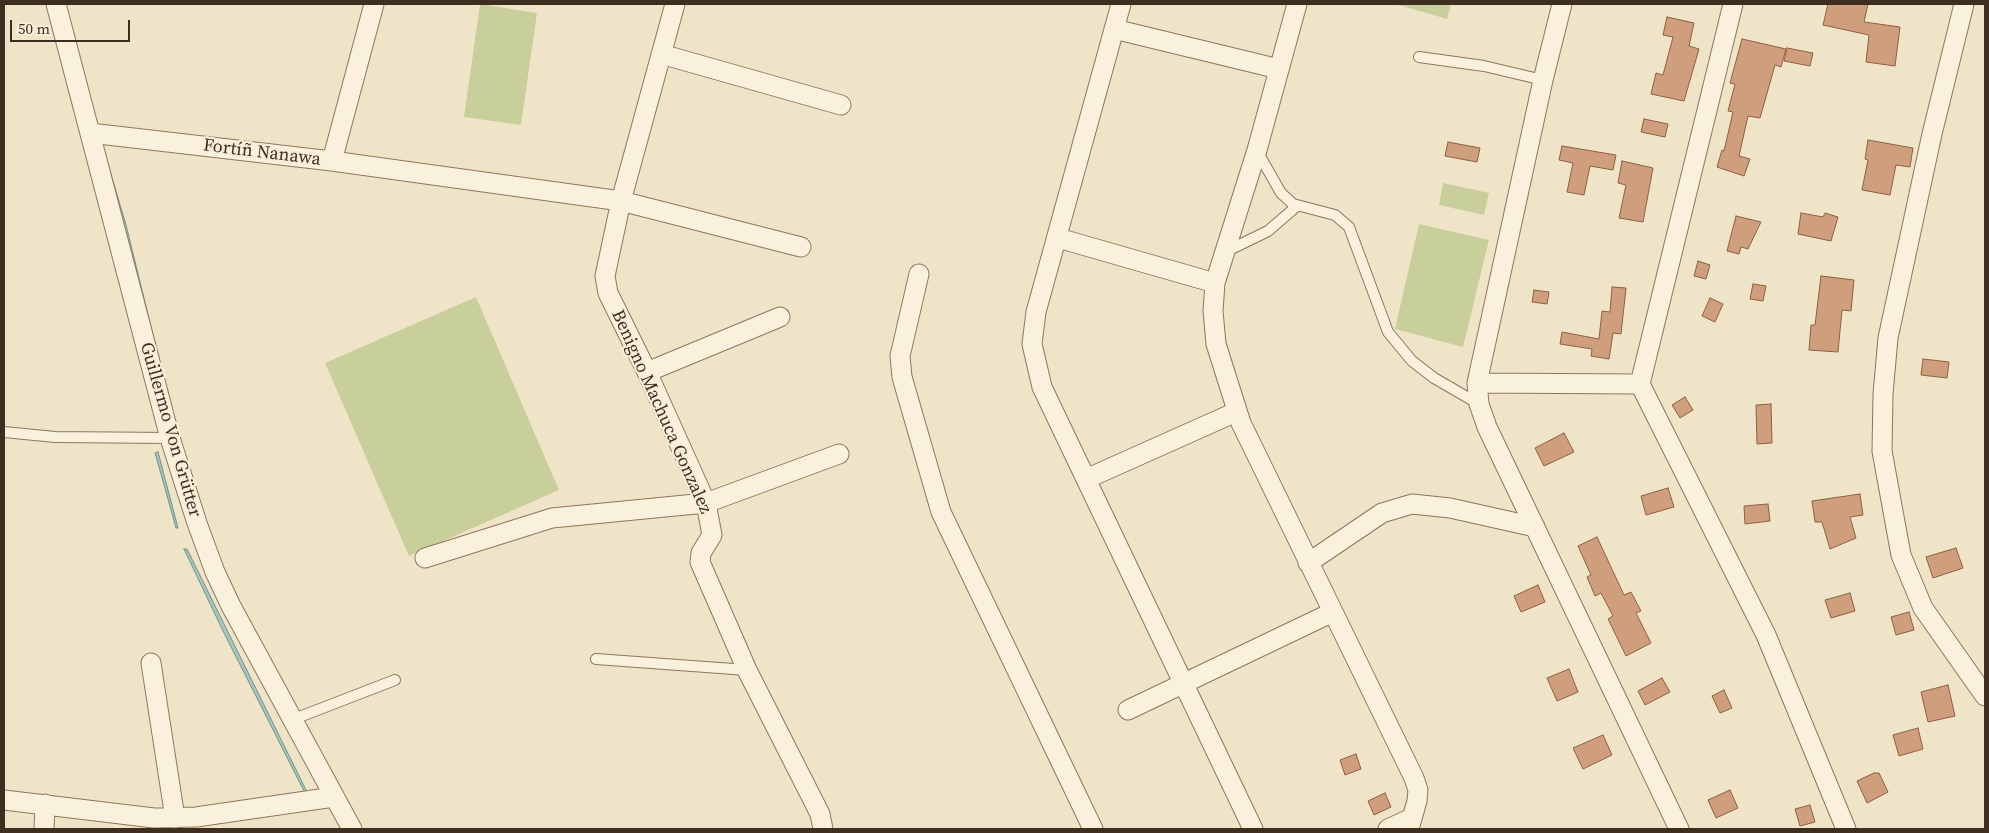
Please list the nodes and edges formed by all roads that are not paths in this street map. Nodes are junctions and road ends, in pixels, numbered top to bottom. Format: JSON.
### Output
{"nodes":[{"id":1,"x":56,"y":4,"type":"edge"},
{"id":2,"x":374,"y":4,"type":"edge"},
{"id":3,"x":675,"y":4,"type":"edge"},
{"id":4,"x":1121,"y":4,"type":"edge"},
{"id":5,"x":1296,"y":4,"type":"edge"},
{"id":6,"x":1562,"y":4,"type":"edge"},
{"id":7,"x":1733,"y":4,"type":"edge"},
{"id":8,"x":1964,"y":4,"type":"edge"},
{"id":9,"x":1114,"y":29,"type":"junction"},
{"id":10,"x":661,"y":54,"type":"junction"},
{"id":11,"x":1419,"y":57,"type":"dead end"},
{"id":12,"x":1279,"y":69,"type":"junction"},
{"id":13,"x":1543,"y":80,"type":"junction"},
{"id":14,"x":840,"y":105,"type":"dead end"},
{"id":15,"x":90,"y":133,"type":"junction"},
{"id":16,"x":1257,"y":150,"type":"junction"},
{"id":17,"x":332,"y":161,"type":"junction"},
{"id":18,"x":622,"y":201,"type":"junction"},
{"id":19,"x":1297,"y":206,"type":"junction"},
{"id":20,"x":1058,"y":238,"type":"junction"},
{"id":21,"x":801,"y":247,"type":"dead end"},
{"id":22,"x":1224,"y":252,"type":"junction"},
{"id":23,"x":919,"y":274,"type":"dead end"},
{"id":24,"x":1215,"y":283,"type":"junction"},
{"id":25,"x":780,"y":317,"type":"dead end"},
{"id":26,"x":647,"y":372,"type":"junction"},
{"id":27,"x":1477,"y":383,"type":"junction"},
{"id":28,"x":1640,"y":384,"type":"junction"},
{"id":29,"x":1480,"y":404,"type":"junction"},
{"id":30,"x":1236,"y":412,"type":"junction"},
{"id":31,"x":4,"y":432,"type":"edge"},
{"id":32,"x":170,"y":438,"type":"junction"},
{"id":33,"x":839,"y":454,"type":"dead end"},
{"id":34,"x":1086,"y":479,"type":"junction"},
{"id":35,"x":706,"y":503,"type":"junction"},
{"id":36,"x":1535,"y":527,"type":"junction"},
{"id":37,"x":425,"y":558,"type":"dead end"},
{"id":38,"x":1308,"y":563,"type":"junction"},
{"id":39,"x":1333,"y":612,"type":"junction"},
{"id":40,"x":596,"y":659,"type":"dead end"},
{"id":41,"x":151,"y":663,"type":"dead end"},
{"id":42,"x":747,"y":670,"type":"junction"},
{"id":43,"x":395,"y":680,"type":"dead end"},
{"id":44,"x":1184,"y":685,"type":"junction"},
{"id":45,"x":1985,"y":696,"type":"edge"},
{"id":46,"x":1128,"y":710,"type":"dead end"},
{"id":47,"x":294,"y":719,"type":"junction"},
{"id":48,"x":334,"y":797,"type":"junction"},
{"id":49,"x":4,"y":800,"type":"edge"},
{"id":50,"x":45,"y":804,"type":"junction"},
{"id":51,"x":175,"y":818,"type":"junction"},
{"id":52,"x":1410,"y":824,"type":"edge"},
{"id":53,"x":44,"y":829,"type":"edge"},
{"id":54,"x":352,"y":829,"type":"edge"},
{"id":55,"x":823,"y":829,"type":"edge"},
{"id":56,"x":1093,"y":829,"type":"edge"},
{"id":57,"x":1253,"y":829,"type":"edge"},
{"id":58,"x":1388,"y":829,"type":"edge"},
{"id":59,"x":1678,"y":829,"type":"edge"},
{"id":60,"x":1846,"y":829,"type":"edge"}],
"edges":[{"from":1,"to":15,"type":"street","name":"Guillermo Von Grütter"},
{"from":2,"to":17,"type":"street","name":"Fortíñ Nanawa"},
{"from":3,"to":10,"type":"street","name":"Benigno Machuca Gonzalez"},
{"from":4,"to":9,"type":"street"},
{"from":5,"to":12,"type":"street"},
{"from":6,"to":13,"type":"street"},
{"from":7,"to":28,"type":"street"},
{"from":8,"to":45,"type":"street"},
{"from":9,"to":12,"type":"street"},
{"from":9,"to":20,"type":"street"},
{"from":10,"to":14,"type":"street"},
{"from":10,"to":18,"type":"street","name":"Benigno Machuca Gonzalez"},
{"from":11,"to":13,"type":"lane"},
{"from":12,"to":16,"type":"street"},
{"from":13,"to":27,"type":"street"},
{"from":15,"to":17,"type":"street","name":"Fortíñ Nanawa"},
{"from":15,"to":32,"type":"street","name":"Guillermo Von Grütter"},
{"from":16,"to":19,"type":"lane"},
{"from":16,"to":22,"type":"street"},
{"from":17,"to":18,"type":"street"},
{"from":18,"to":21,"type":"street"},
{"from":18,"to":26,"type":"street","name":"Benigno Machuca Gonzalez"},
{"from":19,"to":22,"type":"lane"},
{"from":19,"to":29,"type":"lane"},
{"from":20,"to":24,"type":"street"},
{"from":20,"to":34,"type":"street"},
{"from":22,"to":24,"type":"street"},
{"from":23,"to":56,"type":"street"},
{"from":24,"to":30,"type":"street"},
{"from":25,"to":26,"type":"street"},
{"from":26,"to":35,"type":"street","name":"Benigno Machuca Gonzalez"},
{"from":27,"to":28,"type":"street"},
{"from":27,"to":29,"type":"street"},
{"from":28,"to":60,"type":"street"},
{"from":29,"to":36,"type":"street"},
{"from":30,"to":34,"type":"street"},
{"from":30,"to":38,"type":"street"},
{"from":31,"to":32,"type":"lane"},
{"from":32,"to":47,"type":"street","name":"Guillermo Von Grütter"},
{"from":33,"to":35,"type":"street"},
{"from":34,"to":44,"type":"street"},
{"from":35,"to":37,"type":"street"},
{"from":35,"to":42,"type":"street","name":"Benigno Machuca Gonzalez"},
{"from":36,"to":38,"type":"street"},
{"from":36,"to":59,"type":"street"},
{"from":38,"to":39,"type":"street"},
{"from":39,"to":44,"type":"street"},
{"from":39,"to":52,"type":"street"},
{"from":40,"to":42,"type":"lane"},
{"from":41,"to":51,"type":"street"},
{"from":42,"to":55,"type":"street","name":"Benigno Machuca Gonzalez"},
{"from":43,"to":47,"type":"lane"},
{"from":44,"to":46,"type":"street"},
{"from":44,"to":57,"type":"street"},
{"from":47,"to":48,"type":"street","name":"Guillermo Von Grütter"},
{"from":48,"to":51,"type":"street"},
{"from":48,"to":54,"type":"street","name":"Guillermo Von Grütter"},
{"from":49,"to":50,"type":"street"},
{"from":50,"to":51,"type":"street"},
{"from":50,"to":53,"type":"street"},
{"from":52,"to":58,"type":"street"}]}
